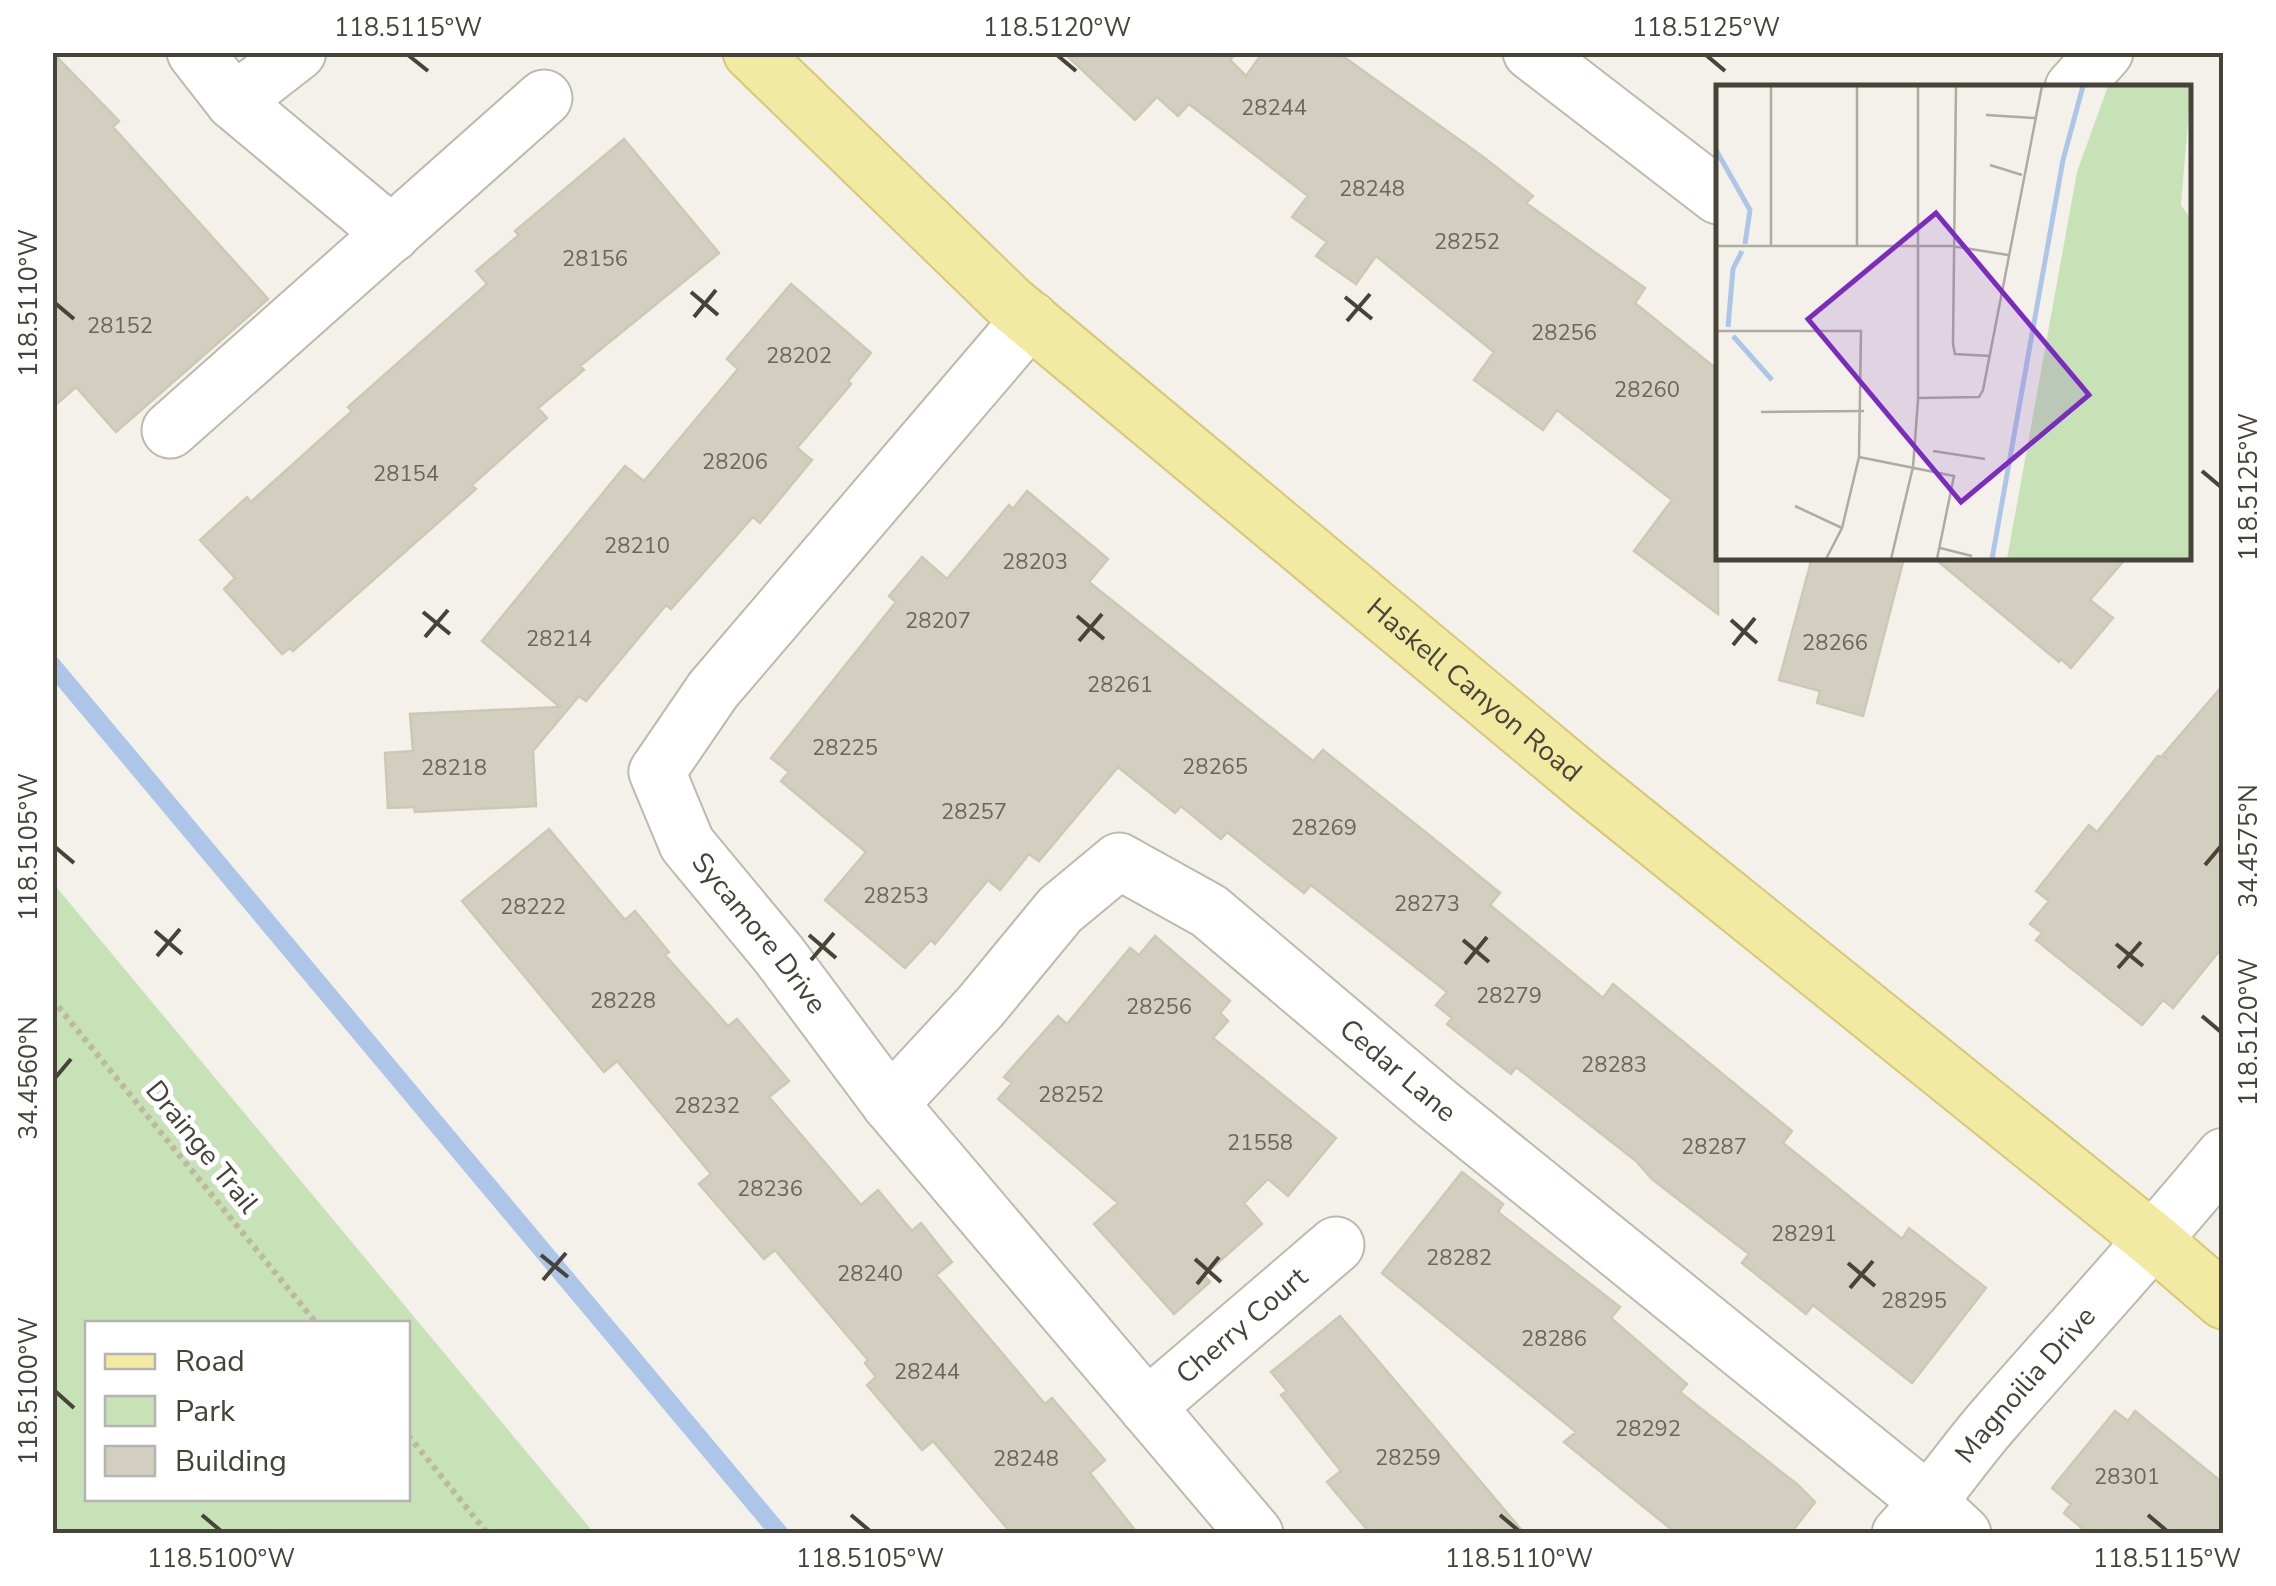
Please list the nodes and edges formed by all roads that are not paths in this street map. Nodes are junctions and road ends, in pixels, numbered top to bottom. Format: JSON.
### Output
{"nodes":[{"id":1,"x":195,"y":52,"type":"edge"},
{"id":2,"x":298,"y":52,"type":"edge"},
{"id":3,"x":751,"y":52,"type":"edge"},
{"id":4,"x":1531,"y":52,"type":"edge"},
{"id":5,"x":2105,"y":52,"type":"edge"},
{"id":6,"x":2075,"y":85,"type":"edge"},
{"id":7,"x":544,"y":98,"type":"dead end"},
{"id":8,"x":234,"y":102,"type":"junction"},
{"id":9,"x":1716,"y":194,"type":"edge"},
{"id":10,"x":392,"y":234,"type":"junction"},
{"id":11,"x":1030,"y":319,"type":"junction"},
{"id":12,"x":170,"y":430,"type":"dead end"},
{"id":13,"x":890,"y":1104,"type":"junction"},
{"id":14,"x":2224,"y":1156,"type":"edge"},
{"id":15,"x":2154,"y":1241,"type":"junction"},
{"id":16,"x":1336,"y":1245,"type":"dead end"},
{"id":17,"x":2224,"y":1301,"type":"edge"},
{"id":18,"x":1148,"y":1407,"type":"junction"},
{"id":19,"x":1931,"y":1523,"type":"edge"},
{"id":20,"x":1254,"y":1534,"type":"edge"}],
"edges":[{"from":1,"to":8,"type":"street"},
{"from":2,"to":8,"type":"street"},
{"from":3,"to":11,"type":"main road","name":"Haskell Canyon Road"},
{"from":4,"to":9,"type":"street"},
{"from":5,"to":6,"type":"street"},
{"from":7,"to":10,"type":"street"},
{"from":8,"to":10,"type":"street"},
{"from":10,"to":12,"type":"street"},
{"from":11,"to":13,"type":"street","name":"Sycamore Drive"},
{"from":11,"to":15,"type":"main road","name":"Haskell Canyon Road"},
{"from":13,"to":18,"type":"street","name":"Sycamore Drive"},
{"from":13,"to":19,"type":"street","name":"Cedar Lane"},
{"from":14,"to":15,"type":"street","name":"Magnoilia Drive"},
{"from":15,"to":17,"type":"main road","name":"Haskell Canyon Road"},
{"from":15,"to":19,"type":"street","name":"Magnoilia Drive"},
{"from":16,"to":18,"type":"street","name":"Cherry Court"},
{"from":18,"to":20,"type":"street","name":"Sycamore Drive"}]}
